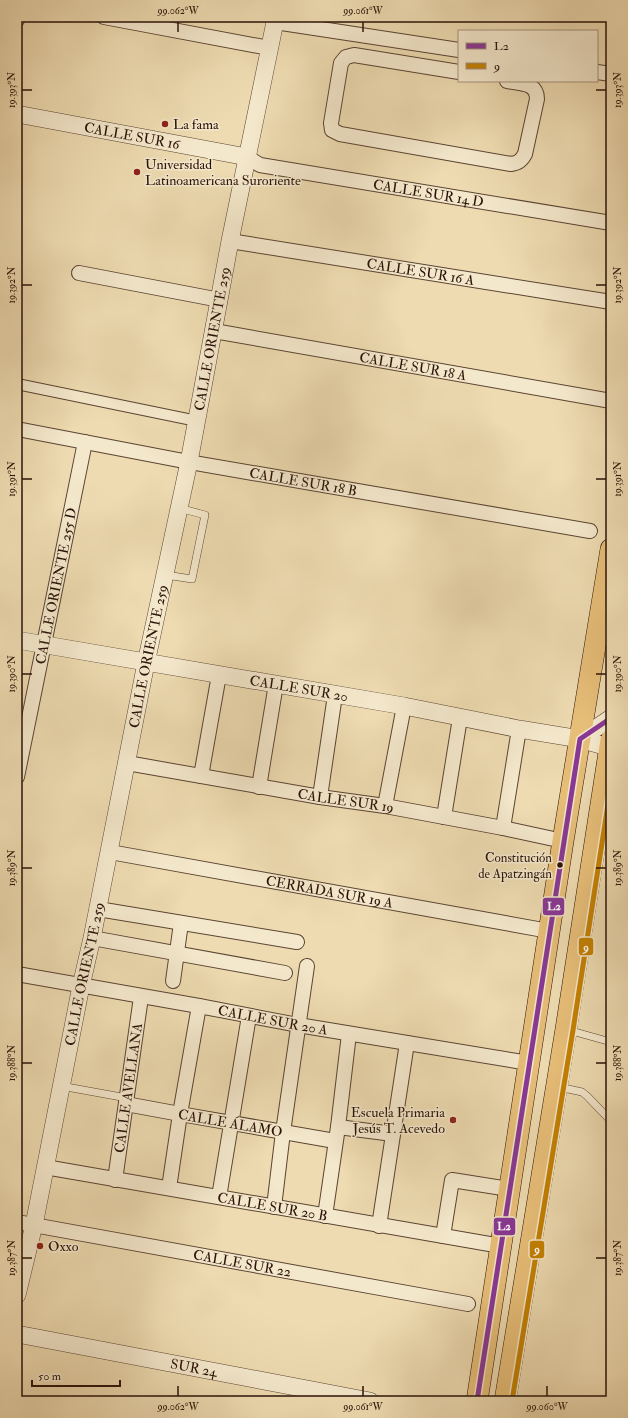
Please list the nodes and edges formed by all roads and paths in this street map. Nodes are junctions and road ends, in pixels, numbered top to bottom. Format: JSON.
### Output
{"nodes":[{"id":1,"x":18,"y":17,"type":"edge"},
{"id":2,"x":104,"y":17,"type":"edge"},
{"id":3,"x":275,"y":19,"type":"edge"},
{"id":4,"x":17,"y":20,"type":"edge"},
{"id":5,"x":269,"y":48,"type":"junction"},
{"id":6,"x":458,"y":50,"type":"edge"},
{"id":7,"x":458,"y":71,"type":"edge"},
{"id":8,"x":598,"y":72,"type":"edge"},
{"id":9,"x":611,"y":74,"type":"edge"},
{"id":10,"x":511,"y":82,"type":"edge"},
{"id":11,"x":17,"y":114,"type":"edge"},
{"id":12,"x":247,"y":157,"type":"junction"},
{"id":13,"x":611,"y":223,"type":"edge"},
{"id":14,"x":230,"y":242,"type":"junction"},
{"id":15,"x":79,"y":273,"type":"dead end"},
{"id":16,"x":220,"y":300,"type":"junction"},
{"id":17,"x":611,"y":302,"type":"edge"},
{"id":18,"x":214,"y":331,"type":"junction"},
{"id":19,"x":17,"y":384,"type":"edge"},
{"id":20,"x":611,"y":401,"type":"edge"},
{"id":21,"x":197,"y":421,"type":"junction"},
{"id":22,"x":17,"y":429,"type":"edge"},
{"id":23,"x":85,"y":442,"type":"junction"},
{"id":24,"x":189,"y":462,"type":"junction"},
{"id":25,"x":179,"y":508,"type":"junction"},
{"id":26,"x":590,"y":531,"type":"dead end"},
{"id":27,"x":611,"y":549,"type":"edge"},
{"id":28,"x":166,"y":575,"type":"junction"},
{"id":29,"x":17,"y":640,"type":"edge"},
{"id":30,"x":44,"y":644,"type":"junction"},
{"id":31,"x":146,"y":662,"type":"junction"},
{"id":32,"x":219,"y":675,"type":"junction"},
{"id":33,"x":276,"y":684,"type":"junction"},
{"id":34,"x":335,"y":695,"type":"junction"},
{"id":35,"x":404,"y":706,"type":"junction"},
{"id":36,"x":460,"y":718,"type":"junction"},
{"id":37,"x":611,"y":718,"type":"edge"},
{"id":38,"x":519,"y":729,"type":"junction"},
{"id":39,"x":580,"y":739,"type":"junction"},
{"id":40,"x":611,"y":746,"type":"edge"},
{"id":41,"x":127,"y":763,"type":"junction"},
{"id":42,"x":201,"y":776,"type":"junction"},
{"id":43,"x":17,"y":777,"type":"edge"},
{"id":44,"x":259,"y":787,"type":"junction"},
{"id":45,"x":607,"y":790,"type":"edge"},
{"id":46,"x":320,"y":797,"type":"junction"},
{"id":47,"x":385,"y":806,"type":"junction"},
{"id":48,"x":444,"y":817,"type":"junction"},
{"id":49,"x":503,"y":828,"type":"junction"},
{"id":50,"x":563,"y":841,"type":"junction"},
{"id":51,"x":110,"y":852,"type":"junction"},
{"id":52,"x":98,"y":909,"type":"junction"},
{"id":53,"x":181,"y":922,"type":"junction"},
{"id":54,"x":549,"y":932,"type":"junction"},
{"id":55,"x":92,"y":938,"type":"junction"},
{"id":56,"x":296,"y":942,"type":"dead end"},
{"id":57,"x":177,"y":953,"type":"junction"},
{"id":58,"x":307,"y":966,"type":"dead end"},
{"id":59,"x":285,"y":973,"type":"dead end"},
{"id":60,"x":17,"y":974,"type":"edge"},
{"id":61,"x":173,"y":980,"type":"dead end"},
{"id":62,"x":81,"y":986,"type":"junction"},
{"id":63,"x":141,"y":996,"type":"junction"},
{"id":64,"x":199,"y":1006,"type":"junction"},
{"id":65,"x":249,"y":1016,"type":"junction"},
{"id":66,"x":298,"y":1025,"type":"junction"},
{"id":67,"x":566,"y":1029,"type":"junction"},
{"id":68,"x":349,"y":1034,"type":"junction"},
{"id":69,"x":611,"y":1042,"type":"edge"},
{"id":70,"x":407,"y":1043,"type":"junction"},
{"id":71,"x":529,"y":1064,"type":"junction"},
{"id":72,"x":61,"y":1086,"type":"junction"},
{"id":73,"x":557,"y":1087,"type":"junction"},
{"id":74,"x":127,"y":1101,"type":"junction"},
{"id":75,"x":180,"y":1114,"type":"junction"},
{"id":76,"x":611,"y":1121,"type":"edge"},
{"id":77,"x":231,"y":1123,"type":"junction"},
{"id":78,"x":338,"y":1126,"type":"junction"},
{"id":79,"x":283,"y":1132,"type":"junction"},
{"id":80,"x":393,"y":1134,"type":"junction"},
{"id":81,"x":335,"y":1141,"type":"junction"},
{"id":82,"x":45,"y":1167,"type":"junction"},
{"id":83,"x":115,"y":1180,"type":"junction"},
{"id":84,"x":169,"y":1188,"type":"junction"},
{"id":85,"x":509,"y":1189,"type":"junction"},
{"id":86,"x":219,"y":1197,"type":"junction"},
{"id":87,"x":274,"y":1207,"type":"junction"},
{"id":88,"x":325,"y":1216,"type":"junction"},
{"id":89,"x":17,"y":1222,"type":"edge"},
{"id":90,"x":34,"y":1225,"type":"junction"},
{"id":91,"x":379,"y":1226,"type":"junction"},
{"id":92,"x":443,"y":1236,"type":"junction"},
{"id":93,"x":501,"y":1246,"type":"junction"},
{"id":94,"x":17,"y":1295,"type":"edge"},
{"id":95,"x":468,"y":1304,"type":"dead end"},
{"id":96,"x":17,"y":1334,"type":"edge"},
{"id":97,"x":370,"y":1401,"type":"edge"},
{"id":98,"x":477,"y":1401,"type":"edge"},
{"id":99,"x":505,"y":1401,"type":"edge"}],
"edges":[{"from":1,"to":4,"type":"street"},
{"from":2,"to":5,"type":"street"},
{"from":3,"to":5,"type":"street","name":"CALLE ORIENTE 259"},
{"from":3,"to":6,"type":"street"},
{"from":5,"to":12,"type":"street","name":"CALLE ORIENTE 259"},
{"from":7,"to":10,"type":"street"},
{"from":8,"to":9,"type":"street"},
{"from":11,"to":12,"type":"street","name":"CALLE SUR 16"},
{"from":12,"to":13,"type":"street","name":"CALLE SUR 14 D"},
{"from":12,"to":14,"type":"street","name":"CALLE ORIENTE 259"},
{"from":14,"to":16,"type":"street","name":"CALLE ORIENTE 259"},
{"from":14,"to":17,"type":"street","name":"CALLE SUR 16 A"},
{"from":15,"to":16,"type":"street"},
{"from":16,"to":18,"type":"street","name":"CALLE ORIENTE 259"},
{"from":18,"to":20,"type":"street","name":"CALLE SUR 18 A"},
{"from":18,"to":21,"type":"street","name":"CALLE ORIENTE 259"},
{"from":19,"to":21,"type":"street"},
{"from":21,"to":24,"type":"street","name":"CALLE ORIENTE 259"},
{"from":22,"to":23,"type":"street","name":"CALLE SUR 18 B"},
{"from":23,"to":24,"type":"street","name":"CALLE SUR 18 B"},
{"from":23,"to":30,"type":"street","name":"CALLE ORIENTE 255 D"},
{"from":24,"to":25,"type":"street","name":"CALLE ORIENTE 259"},
{"from":24,"to":26,"type":"street","name":"CALLE SUR 18 B"},
{"from":25,"to":28,"type":"street","name":"CALLE ORIENTE 259"},
{"from":25,"to":28,"type":"lane"},
{"from":27,"to":39,"type":"main road"},
{"from":28,"to":31,"type":"street","name":"CALLE ORIENTE 259"},
{"from":29,"to":30,"type":"street","name":"CALLE SUR 20"},
{"from":30,"to":31,"type":"street","name":"CALLE SUR 20"},
{"from":30,"to":43,"type":"street","name":"CALLE ORIENTE 255 D"},
{"from":31,"to":32,"type":"street","name":"CALLE SUR 20"},
{"from":31,"to":41,"type":"street","name":"CALLE ORIENTE 259"},
{"from":32,"to":33,"type":"street","name":"CALLE SUR 20"},
{"from":32,"to":42,"type":"street"},
{"from":33,"to":34,"type":"street","name":"CALLE SUR 20"},
{"from":33,"to":44,"type":"street"},
{"from":34,"to":35,"type":"street","name":"CALLE SUR 20"},
{"from":34,"to":46,"type":"street"},
{"from":35,"to":36,"type":"street","name":"CALLE SUR 20"},
{"from":35,"to":47,"type":"street"},
{"from":36,"to":38,"type":"street","name":"CALLE SUR 20"},
{"from":36,"to":48,"type":"street"},
{"from":37,"to":39,"type":"street"},
{"from":38,"to":39,"type":"street","name":"CALLE SUR 20"},
{"from":38,"to":49,"type":"street"},
{"from":39,"to":40,"type":"street","name":"CALLE SUR 20"},
{"from":39,"to":50,"type":"main road"},
{"from":40,"to":45,"type":"main road"},
{"from":41,"to":42,"type":"street","name":"CALLE SUR 19"},
{"from":41,"to":51,"type":"street","name":"CALLE ORIENTE 259"},
{"from":42,"to":44,"type":"street","name":"CALLE SUR 19"},
{"from":44,"to":46,"type":"street","name":"CALLE SUR 19"},
{"from":45,"to":67,"type":"main road"},
{"from":46,"to":47,"type":"street","name":"CALLE SUR 19"},
{"from":47,"to":48,"type":"street","name":"CALLE SUR 19"},
{"from":48,"to":49,"type":"street","name":"CALLE SUR 19"},
{"from":49,"to":50,"type":"street","name":"CALLE SUR 19"},
{"from":50,"to":54,"type":"main road"},
{"from":51,"to":52,"type":"street","name":"CALLE ORIENTE 259"},
{"from":51,"to":54,"type":"street","name":"CERRADA SUR 19 A"},
{"from":52,"to":53,"type":"street"},
{"from":52,"to":55,"type":"street","name":"CALLE ORIENTE 259"},
{"from":53,"to":56,"type":"street"},
{"from":53,"to":57,"type":"street"},
{"from":54,"to":71,"type":"main road"},
{"from":55,"to":57,"type":"street"},
{"from":55,"to":62,"type":"street","name":"CALLE ORIENTE 259"},
{"from":57,"to":59,"type":"street"},
{"from":57,"to":61,"type":"street"},
{"from":58,"to":66,"type":"street"},
{"from":60,"to":62,"type":"street","name":"CALLE SUR 20 A"},
{"from":62,"to":63,"type":"street","name":"CALLE SUR 20 A"},
{"from":62,"to":72,"type":"street","name":"CALLE ORIENTE 259"},
{"from":63,"to":64,"type":"street","name":"CALLE SUR 20 A"},
{"from":63,"to":74,"type":"street","name":"CALLE AVELLANA"},
{"from":64,"to":65,"type":"street","name":"CALLE SUR 20 A"},
{"from":64,"to":75,"type":"street"},
{"from":65,"to":66,"type":"street","name":"CALLE SUR 20 A"},
{"from":65,"to":77,"type":"street"},
{"from":66,"to":68,"type":"street","name":"CALLE SUR 20 A"},
{"from":66,"to":79,"type":"street"},
{"from":67,"to":69,"type":"lane"},
{"from":67,"to":73,"type":"main road"},
{"from":68,"to":70,"type":"street","name":"CALLE SUR 20 A"},
{"from":68,"to":78,"type":"street"},
{"from":70,"to":71,"type":"street","name":"CALLE SUR 20 A"},
{"from":70,"to":80,"type":"street"},
{"from":71,"to":85,"type":"main road"},
{"from":72,"to":74,"type":"lane","name":"CALLE ÁLAMO"},
{"from":72,"to":82,"type":"street","name":"CALLE ORIENTE 259"},
{"from":73,"to":76,"type":"lane"},
{"from":73,"to":99,"type":"main road"},
{"from":74,"to":75,"type":"street","name":"CALLE ÁLAMO"},
{"from":74,"to":83,"type":"street","name":"CALLE AVELLANA"},
{"from":75,"to":77,"type":"street","name":"CALLE ÁLAMO"},
{"from":75,"to":84,"type":"street"},
{"from":77,"to":79,"type":"street","name":"CALLE ÁLAMO"},
{"from":77,"to":86,"type":"street"},
{"from":78,"to":80,"type":"street"},
{"from":78,"to":81,"type":"street"},
{"from":79,"to":81,"type":"street","name":"CALLE ÁLAMO"},
{"from":79,"to":87,"type":"street"},
{"from":80,"to":91,"type":"street"},
{"from":81,"to":88,"type":"street"},
{"from":82,"to":83,"type":"street","name":"CALLE SUR 20 B"},
{"from":82,"to":90,"type":"street","name":"CALLE ORIENTE 259"},
{"from":83,"to":84,"type":"street","name":"CALLE SUR 20 B"},
{"from":84,"to":86,"type":"street","name":"CALLE SUR 20 B"},
{"from":85,"to":92,"type":"street"},
{"from":85,"to":93,"type":"main road"},
{"from":86,"to":87,"type":"street","name":"CALLE SUR 20 B"},
{"from":87,"to":88,"type":"street","name":"CALLE SUR 20 B"},
{"from":88,"to":91,"type":"street","name":"CALLE SUR 20 B"},
{"from":89,"to":90,"type":"street","name":"CALLE SUR 22"},
{"from":90,"to":94,"type":"street","name":"CALLE ORIENTE 259"},
{"from":90,"to":95,"type":"street","name":"CALLE SUR 22"},
{"from":91,"to":92,"type":"street","name":"CALLE SUR 20 B"},
{"from":92,"to":93,"type":"street","name":"CALLE SUR 20 B"},
{"from":93,"to":98,"type":"main road"},
{"from":96,"to":97,"type":"street","name":"SUR 24"}]}
